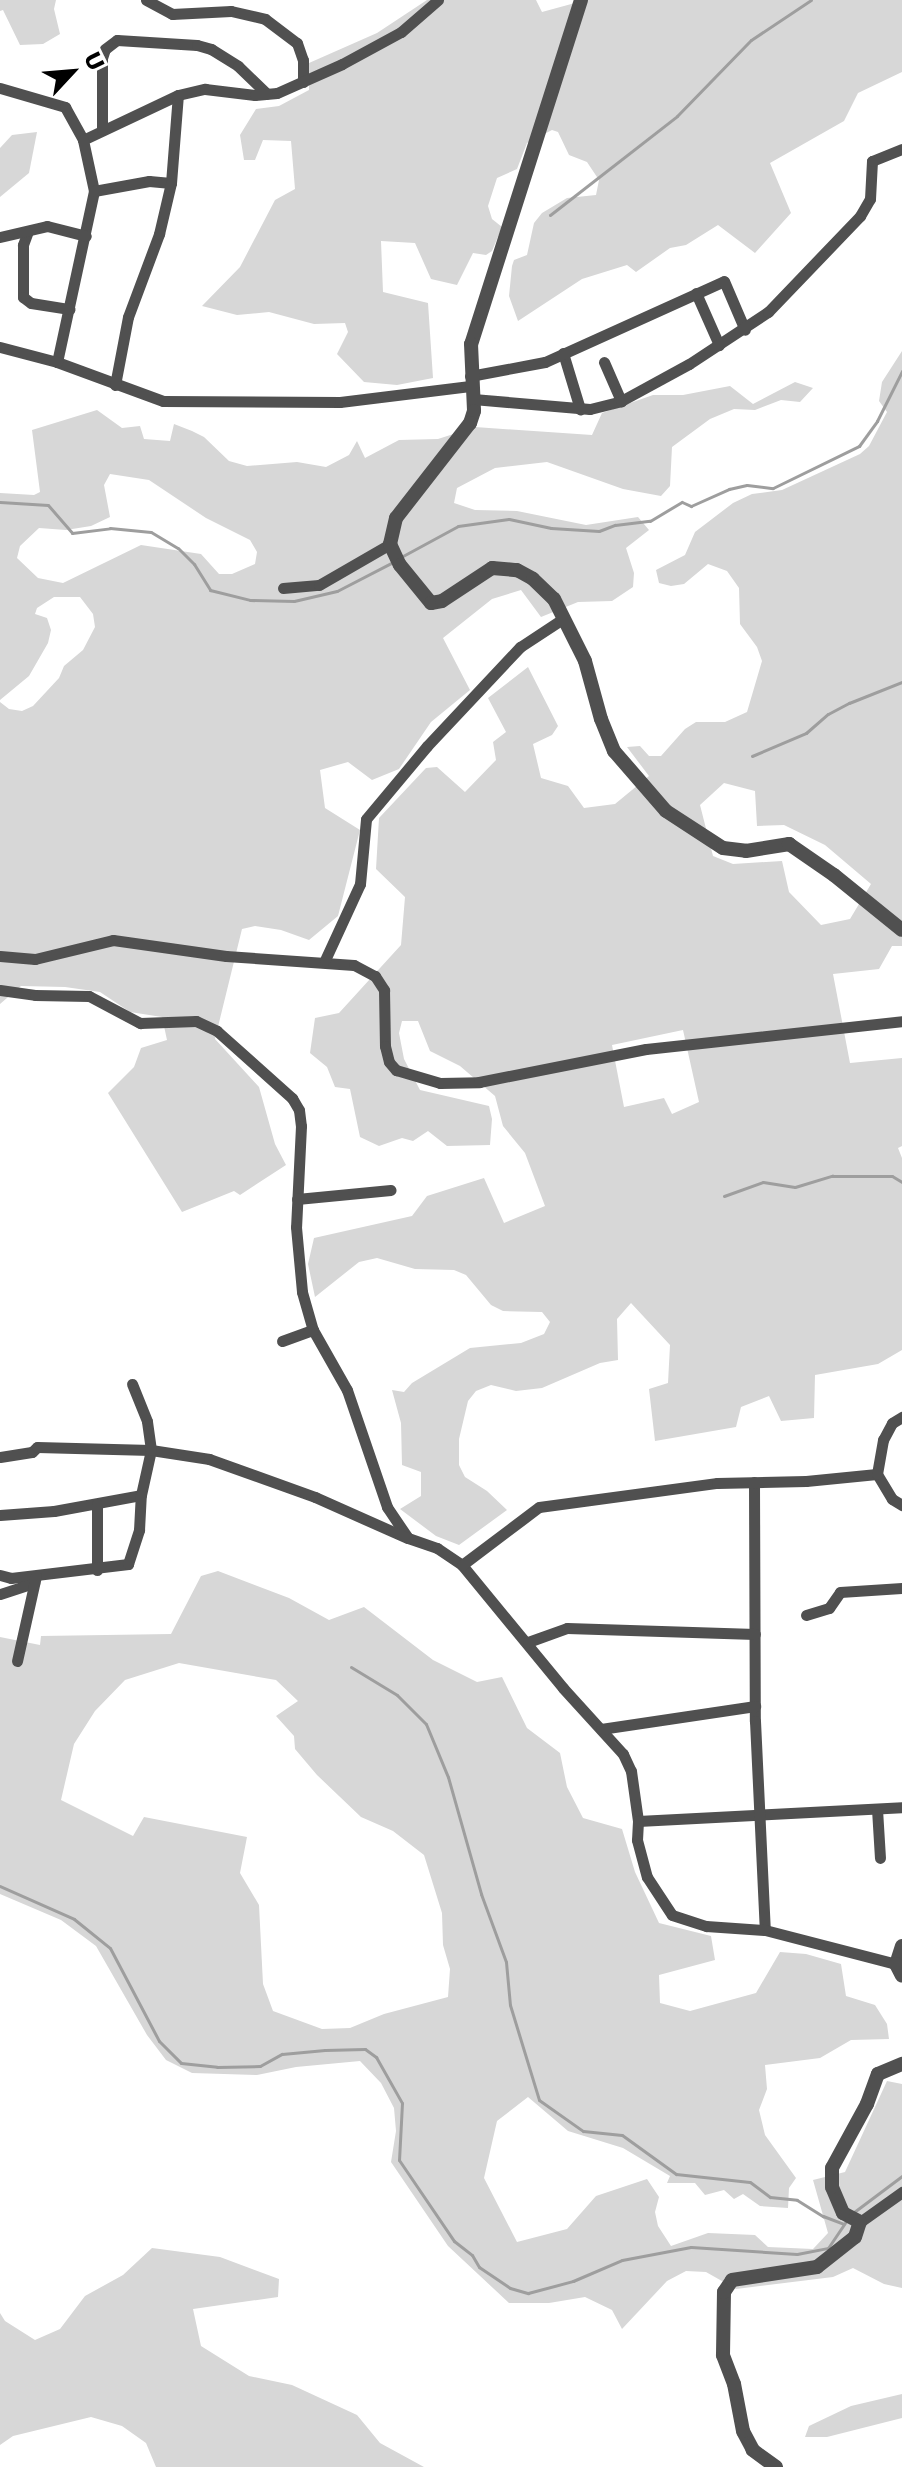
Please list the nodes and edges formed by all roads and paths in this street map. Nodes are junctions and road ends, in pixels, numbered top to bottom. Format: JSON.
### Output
{"nodes":[{"id":1,"x":146,"y":0,"type":"edge"},
{"id":2,"x":438,"y":0,"type":"edge"},
{"id":3,"x":581,"y":0,"type":"edge"},
{"id":4,"x":303,"y":82,"type":"junction"},
{"id":5,"x":0,"y":88,"type":"edge"},
{"id":6,"x":267,"y":94,"type":"junction"},
{"id":7,"x":178,"y":95,"type":"junction"},
{"id":8,"x":102,"y":129,"type":"junction"},
{"id":9,"x":83,"y":140,"type":"junction"},
{"id":10,"x":902,"y":149,"type":"edge"},
{"id":11,"x":171,"y":183,"type":"junction"},
{"id":12,"x":94,"y":191,"type":"junction"},
{"id":13,"x":28,"y":231,"type":"junction"},
{"id":14,"x":86,"y":236,"type":"junction"},
{"id":15,"x":0,"y":237,"type":"edge"},
{"id":16,"x":696,"y":293,"type":"junction"},
{"id":17,"x":70,"y":309,"type":"junction"},
{"id":18,"x":745,"y":330,"type":"junction"},
{"id":19,"x":719,"y":345,"type":"junction"},
{"id":20,"x":0,"y":347,"type":"edge"},
{"id":21,"x":563,"y":353,"type":"junction"},
{"id":22,"x":57,"y":362,"type":"junction"},
{"id":23,"x":604,"y":362,"type":"dead end"},
{"id":24,"x":115,"y":385,"type":"junction"},
{"id":25,"x":471,"y":387,"type":"junction"},
{"id":26,"x":621,"y":401,"type":"junction"},
{"id":27,"x":580,"y":409,"type":"junction"},
{"id":28,"x":395,"y":555,"type":"junction"},
{"id":29,"x":283,"y":588,"type":"dead end"},
{"id":30,"x":564,"y":618,"type":"junction"},
{"id":31,"x":902,"y":930,"type":"edge"},
{"id":32,"x":0,"y":956,"type":"edge"},
{"id":33,"x":325,"y":960,"type":"junction"},
{"id":34,"x":0,"y":990,"type":"edge"},
{"id":35,"x":902,"y":1021,"type":"edge"},
{"id":36,"x":391,"y":1190,"type":"dead end"},
{"id":37,"x":297,"y":1199,"type":"junction"},
{"id":38,"x":313,"y":1330,"type":"junction"},
{"id":39,"x":282,"y":1341,"type":"dead end"},
{"id":40,"x":132,"y":1384,"type":"dead end"},
{"id":41,"x":902,"y":1417,"type":"edge"},
{"id":42,"x":151,"y":1450,"type":"junction"},
{"id":43,"x":0,"y":1457,"type":"edge"},
{"id":44,"x":877,"y":1474,"type":"junction"},
{"id":45,"x":754,"y":1482,"type":"junction"},
{"id":46,"x":141,"y":1495,"type":"junction"},
{"id":47,"x":97,"y":1504,"type":"junction"},
{"id":48,"x":902,"y":1505,"type":"edge"},
{"id":49,"x":387,"y":1507,"type":"junction"},
{"id":50,"x":0,"y":1515,"type":"edge"},
{"id":51,"x":372,"y":1525,"type":"junction"},
{"id":52,"x":408,"y":1538,"type":"junction"},
{"id":53,"x":462,"y":1565,"type":"junction"},
{"id":54,"x":97,"y":1570,"type":"junction"},
{"id":55,"x":0,"y":1575,"type":"edge"},
{"id":56,"x":35,"y":1579,"type":"junction"},
{"id":57,"x":902,"y":1588,"type":"edge"},
{"id":58,"x":0,"y":1594,"type":"edge"},
{"id":59,"x":806,"y":1615,"type":"dead end"},
{"id":60,"x":755,"y":1634,"type":"junction"},
{"id":61,"x":528,"y":1642,"type":"junction"},
{"id":62,"x":17,"y":1661,"type":"dead end"},
{"id":63,"x":755,"y":1706,"type":"junction"},
{"id":64,"x":601,"y":1729,"type":"junction"},
{"id":65,"x":902,"y":1807,"type":"edge"},
{"id":66,"x":877,"y":1809,"type":"junction"},
{"id":67,"x":761,"y":1817,"type":"junction"},
{"id":68,"x":638,"y":1821,"type":"junction"},
{"id":69,"x":880,"y":1858,"type":"dead end"},
{"id":70,"x":765,"y":1930,"type":"junction"},
{"id":71,"x":902,"y":1946,"type":"edge"},
{"id":72,"x":899,"y":1970,"type":"edge"},
{"id":73,"x":902,"y":2064,"type":"edge"},
{"id":74,"x":902,"y":2192,"type":"edge"},
{"id":75,"x":852,"y":2218,"type":"junction"},
{"id":76,"x":776,"y":2467,"type":"edge"}],
"edges":[{"from":1,"to":4,"type":"street"},
{"from":2,"to":4,"type":"street"},
{"from":3,"to":25,"type":"street"},
{"from":4,"to":6,"type":"street"},
{"from":5,"to":9,"type":"street"},
{"from":6,"to":7,"type":"street"},
{"from":6,"to":8,"type":"street"},
{"from":7,"to":8,"type":"street"},
{"from":7,"to":11,"type":"street"},
{"from":8,"to":9,"type":"street"},
{"from":9,"to":12,"type":"street"},
{"from":10,"to":18,"type":"street"},
{"from":11,"to":12,"type":"street"},
{"from":11,"to":24,"type":"street"},
{"from":12,"to":14,"type":"street"},
{"from":13,"to":14,"type":"street"},
{"from":13,"to":15,"type":"street"},
{"from":13,"to":17,"type":"street"},
{"from":14,"to":17,"type":"street"},
{"from":16,"to":18,"type":"street"},
{"from":16,"to":19,"type":"street"},
{"from":16,"to":21,"type":"street"},
{"from":17,"to":22,"type":"street"},
{"from":18,"to":19,"type":"street"},
{"from":19,"to":26,"type":"street"},
{"from":20,"to":22,"type":"street"},
{"from":21,"to":25,"type":"street"},
{"from":21,"to":27,"type":"street"},
{"from":22,"to":24,"type":"street"},
{"from":23,"to":26,"type":"street"},
{"from":24,"to":25,"type":"street"},
{"from":25,"to":27,"type":"street"},
{"from":25,"to":28,"type":"street"},
{"from":26,"to":27,"type":"street"},
{"from":28,"to":29,"type":"street"},
{"from":28,"to":30,"type":"street"},
{"from":30,"to":31,"type":"street"},
{"from":30,"to":33,"type":"street"},
{"from":32,"to":33,"type":"street"},
{"from":33,"to":35,"type":"street"},
{"from":34,"to":37,"type":"street"},
{"from":36,"to":37,"type":"street"},
{"from":37,"to":38,"type":"street"},
{"from":38,"to":39,"type":"street"},
{"from":38,"to":49,"type":"street"},
{"from":40,"to":42,"type":"street"},
{"from":41,"to":44,"type":"street"},
{"from":42,"to":43,"type":"street"},
{"from":42,"to":46,"type":"street"},
{"from":42,"to":51,"type":"street"},
{"from":44,"to":45,"type":"street"},
{"from":44,"to":48,"type":"street"},
{"from":45,"to":53,"type":"street"},
{"from":45,"to":60,"type":"street"},
{"from":46,"to":47,"type":"street"},
{"from":46,"to":54,"type":"street"},
{"from":47,"to":50,"type":"street"},
{"from":47,"to":54,"type":"street"},
{"from":49,"to":51,"type":"street"},
{"from":49,"to":52,"type":"street"},
{"from":51,"to":52,"type":"street"},
{"from":52,"to":53,"type":"street"},
{"from":53,"to":61,"type":"street"},
{"from":54,"to":56,"type":"street"},
{"from":55,"to":56,"type":"street"},
{"from":56,"to":58,"type":"street"},
{"from":56,"to":62,"type":"street"},
{"from":57,"to":59,"type":"street"},
{"from":60,"to":61,"type":"street"},
{"from":60,"to":63,"type":"street"},
{"from":61,"to":64,"type":"street"},
{"from":63,"to":64,"type":"street"},
{"from":63,"to":67,"type":"street"},
{"from":64,"to":68,"type":"street"},
{"from":65,"to":66,"type":"street"},
{"from":66,"to":67,"type":"street"},
{"from":66,"to":69,"type":"street"},
{"from":67,"to":68,"type":"street"},
{"from":67,"to":70,"type":"street"},
{"from":68,"to":70,"type":"street"},
{"from":70,"to":72,"type":"street"},
{"from":71,"to":72,"type":"street"},
{"from":73,"to":75,"type":"street"},
{"from":74,"to":75,"type":"street"},
{"from":75,"to":76,"type":"street"}]}
